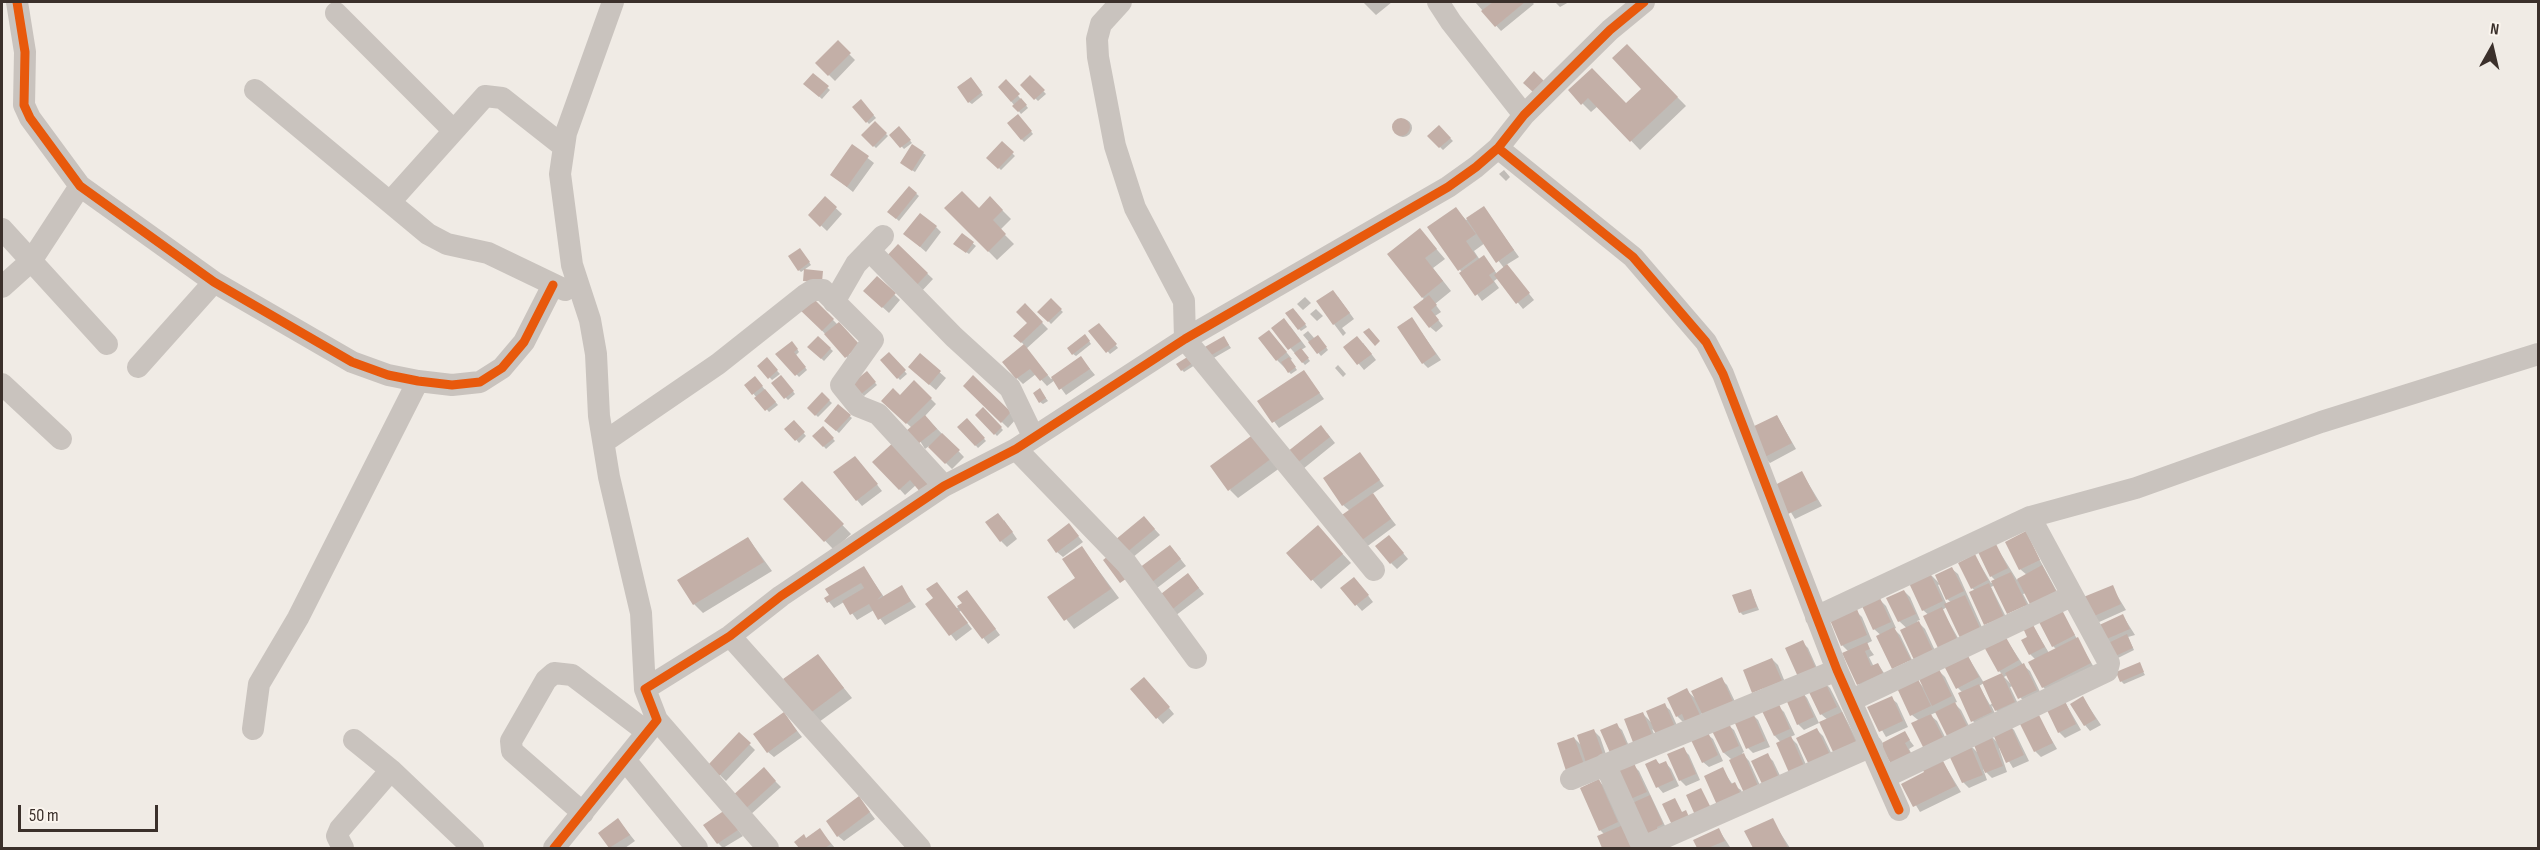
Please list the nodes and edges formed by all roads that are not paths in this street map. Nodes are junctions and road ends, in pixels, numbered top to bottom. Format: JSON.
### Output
{"nodes":[{"id":1,"x":16,"y":2,"type":"edge"},
{"id":2,"x":613,"y":2,"type":"edge"},
{"id":3,"x":1121,"y":2,"type":"edge"},
{"id":4,"x":1438,"y":2,"type":"edge"},
{"id":5,"x":1644,"y":2,"type":"edge"},
{"id":6,"x":336,"y":13,"type":"dead end"},
{"id":7,"x":255,"y":90,"type":"dead end"},
{"id":8,"x":1524,"y":115,"type":"junction"},
{"id":9,"x":453,"y":130,"type":"junction"},
{"id":10,"x":563,"y":146,"type":"junction"},
{"id":11,"x":1498,"y":148,"type":"junction"},
{"id":12,"x":81,"y":186,"type":"junction"},
{"id":13,"x":390,"y":202,"type":"junction"},
{"id":14,"x":2,"y":230,"type":"edge"},
{"id":15,"x":31,"y":261,"type":"junction"},
{"id":16,"x":214,"y":282,"type":"junction"},
{"id":17,"x":553,"y":285,"type":"junction"},
{"id":18,"x":2,"y":287,"type":"edge"},
{"id":19,"x":584,"y":299,"type":"junction"},
{"id":20,"x":834,"y":302,"type":"junction"},
{"id":21,"x":1185,"y":339,"type":"junction"},
{"id":22,"x":107,"y":344,"type":"dead end"},
{"id":23,"x":2538,"y":354,"type":"edge"},
{"id":24,"x":138,"y":367,"type":"dead end"},
{"id":25,"x":418,"y":381,"type":"junction"},
{"id":26,"x":2,"y":384,"type":"edge"},
{"id":27,"x":61,"y":439,"type":"dead end"},
{"id":28,"x":604,"y":442,"type":"junction"},
{"id":29,"x":1024,"y":443,"type":"junction"},
{"id":30,"x":944,"y":486,"type":"junction"},
{"id":31,"x":2030,"y":517,"type":"junction"},
{"id":32,"x":1374,"y":570,"type":"dead end"},
{"id":33,"x":2071,"y":596,"type":"junction"},
{"id":34,"x":1816,"y":617,"type":"junction"},
{"id":35,"x":730,"y":636,"type":"junction"},
{"id":36,"x":1196,"y":658,"type":"dead end"},
{"id":37,"x":1837,"y":670,"type":"junction"},
{"id":38,"x":645,"y":689,"type":"junction"},
{"id":39,"x":1851,"y":700,"type":"junction"},
{"id":40,"x":652,"y":726,"type":"junction"},
{"id":41,"x":253,"y":729,"type":"dead end"},
{"id":42,"x":354,"y":740,"type":"dead end"},
{"id":43,"x":1872,"y":746,"type":"junction"},
{"id":44,"x":625,"y":760,"type":"junction"},
{"id":45,"x":1605,"y":764,"type":"junction"},
{"id":46,"x":391,"y":770,"type":"junction"},
{"id":47,"x":1885,"y":777,"type":"junction"},
{"id":48,"x":1571,"y":779,"type":"dead end"},
{"id":49,"x":1899,"y":810,"type":"dead end"},
{"id":50,"x":583,"y":813,"type":"junction"},
{"id":51,"x":1643,"y":848,"type":"edge"},
{"id":52,"x":343,"y":849,"type":"edge"},
{"id":53,"x":472,"y":849,"type":"edge"},
{"id":54,"x":554,"y":849,"type":"edge"},
{"id":55,"x":697,"y":849,"type":"edge"},
{"id":56,"x":768,"y":849,"type":"edge"},
{"id":57,"x":920,"y":849,"type":"edge"}],
"edges":[{"from":1,"to":12,"type":"street"},
{"from":2,"to":10,"type":"street"},
{"from":3,"to":21,"type":"street"},
{"from":4,"to":8,"type":"street"},
{"from":5,"to":8,"type":"street"},
{"from":6,"to":9,"type":"street"},
{"from":7,"to":13,"type":"street"},
{"from":8,"to":11,"type":"street"},
{"from":9,"to":10,"type":"street"},
{"from":9,"to":13,"type":"street"},
{"from":10,"to":19,"type":"street"},
{"from":11,"to":21,"type":"street"},
{"from":11,"to":34,"type":"street"},
{"from":12,"to":15,"type":"street"},
{"from":12,"to":16,"type":"street"},
{"from":13,"to":17,"type":"street"},
{"from":14,"to":15,"type":"street"},
{"from":15,"to":18,"type":"street"},
{"from":15,"to":22,"type":"street"},
{"from":16,"to":24,"type":"street"},
{"from":16,"to":25,"type":"street"},
{"from":17,"to":19,"type":"street"},
{"from":17,"to":25,"type":"street"},
{"from":19,"to":28,"type":"street"},
{"from":20,"to":28,"type":"street"},
{"from":20,"to":29,"type":"street"},
{"from":20,"to":30,"type":"street"},
{"from":21,"to":29,"type":"street"},
{"from":21,"to":32,"type":"street"},
{"from":23,"to":31,"type":"street"},
{"from":25,"to":41,"type":"street"},
{"from":26,"to":27,"type":"street"},
{"from":28,"to":38,"type":"street"},
{"from":29,"to":30,"type":"street"},
{"from":29,"to":36,"type":"street"},
{"from":30,"to":35,"type":"street"},
{"from":31,"to":33,"type":"street"},
{"from":31,"to":34,"type":"street"},
{"from":33,"to":39,"type":"street"},
{"from":33,"to":47,"type":"street"},
{"from":34,"to":37,"type":"street"},
{"from":35,"to":38,"type":"street"},
{"from":35,"to":57,"type":"street"},
{"from":37,"to":39,"type":"street"},
{"from":37,"to":45,"type":"street"},
{"from":38,"to":40,"type":"street"},
{"from":39,"to":43,"type":"street"},
{"from":40,"to":44,"type":"street"},
{"from":40,"to":50,"type":"street"},
{"from":40,"to":56,"type":"street"},
{"from":42,"to":46,"type":"street"},
{"from":43,"to":47,"type":"street"},
{"from":43,"to":51,"type":"street"},
{"from":44,"to":50,"type":"street"},
{"from":44,"to":55,"type":"street"},
{"from":45,"to":48,"type":"street"},
{"from":45,"to":51,"type":"street"},
{"from":46,"to":52,"type":"street"},
{"from":46,"to":53,"type":"street"},
{"from":47,"to":49,"type":"street"},
{"from":50,"to":54,"type":"street"}]}
